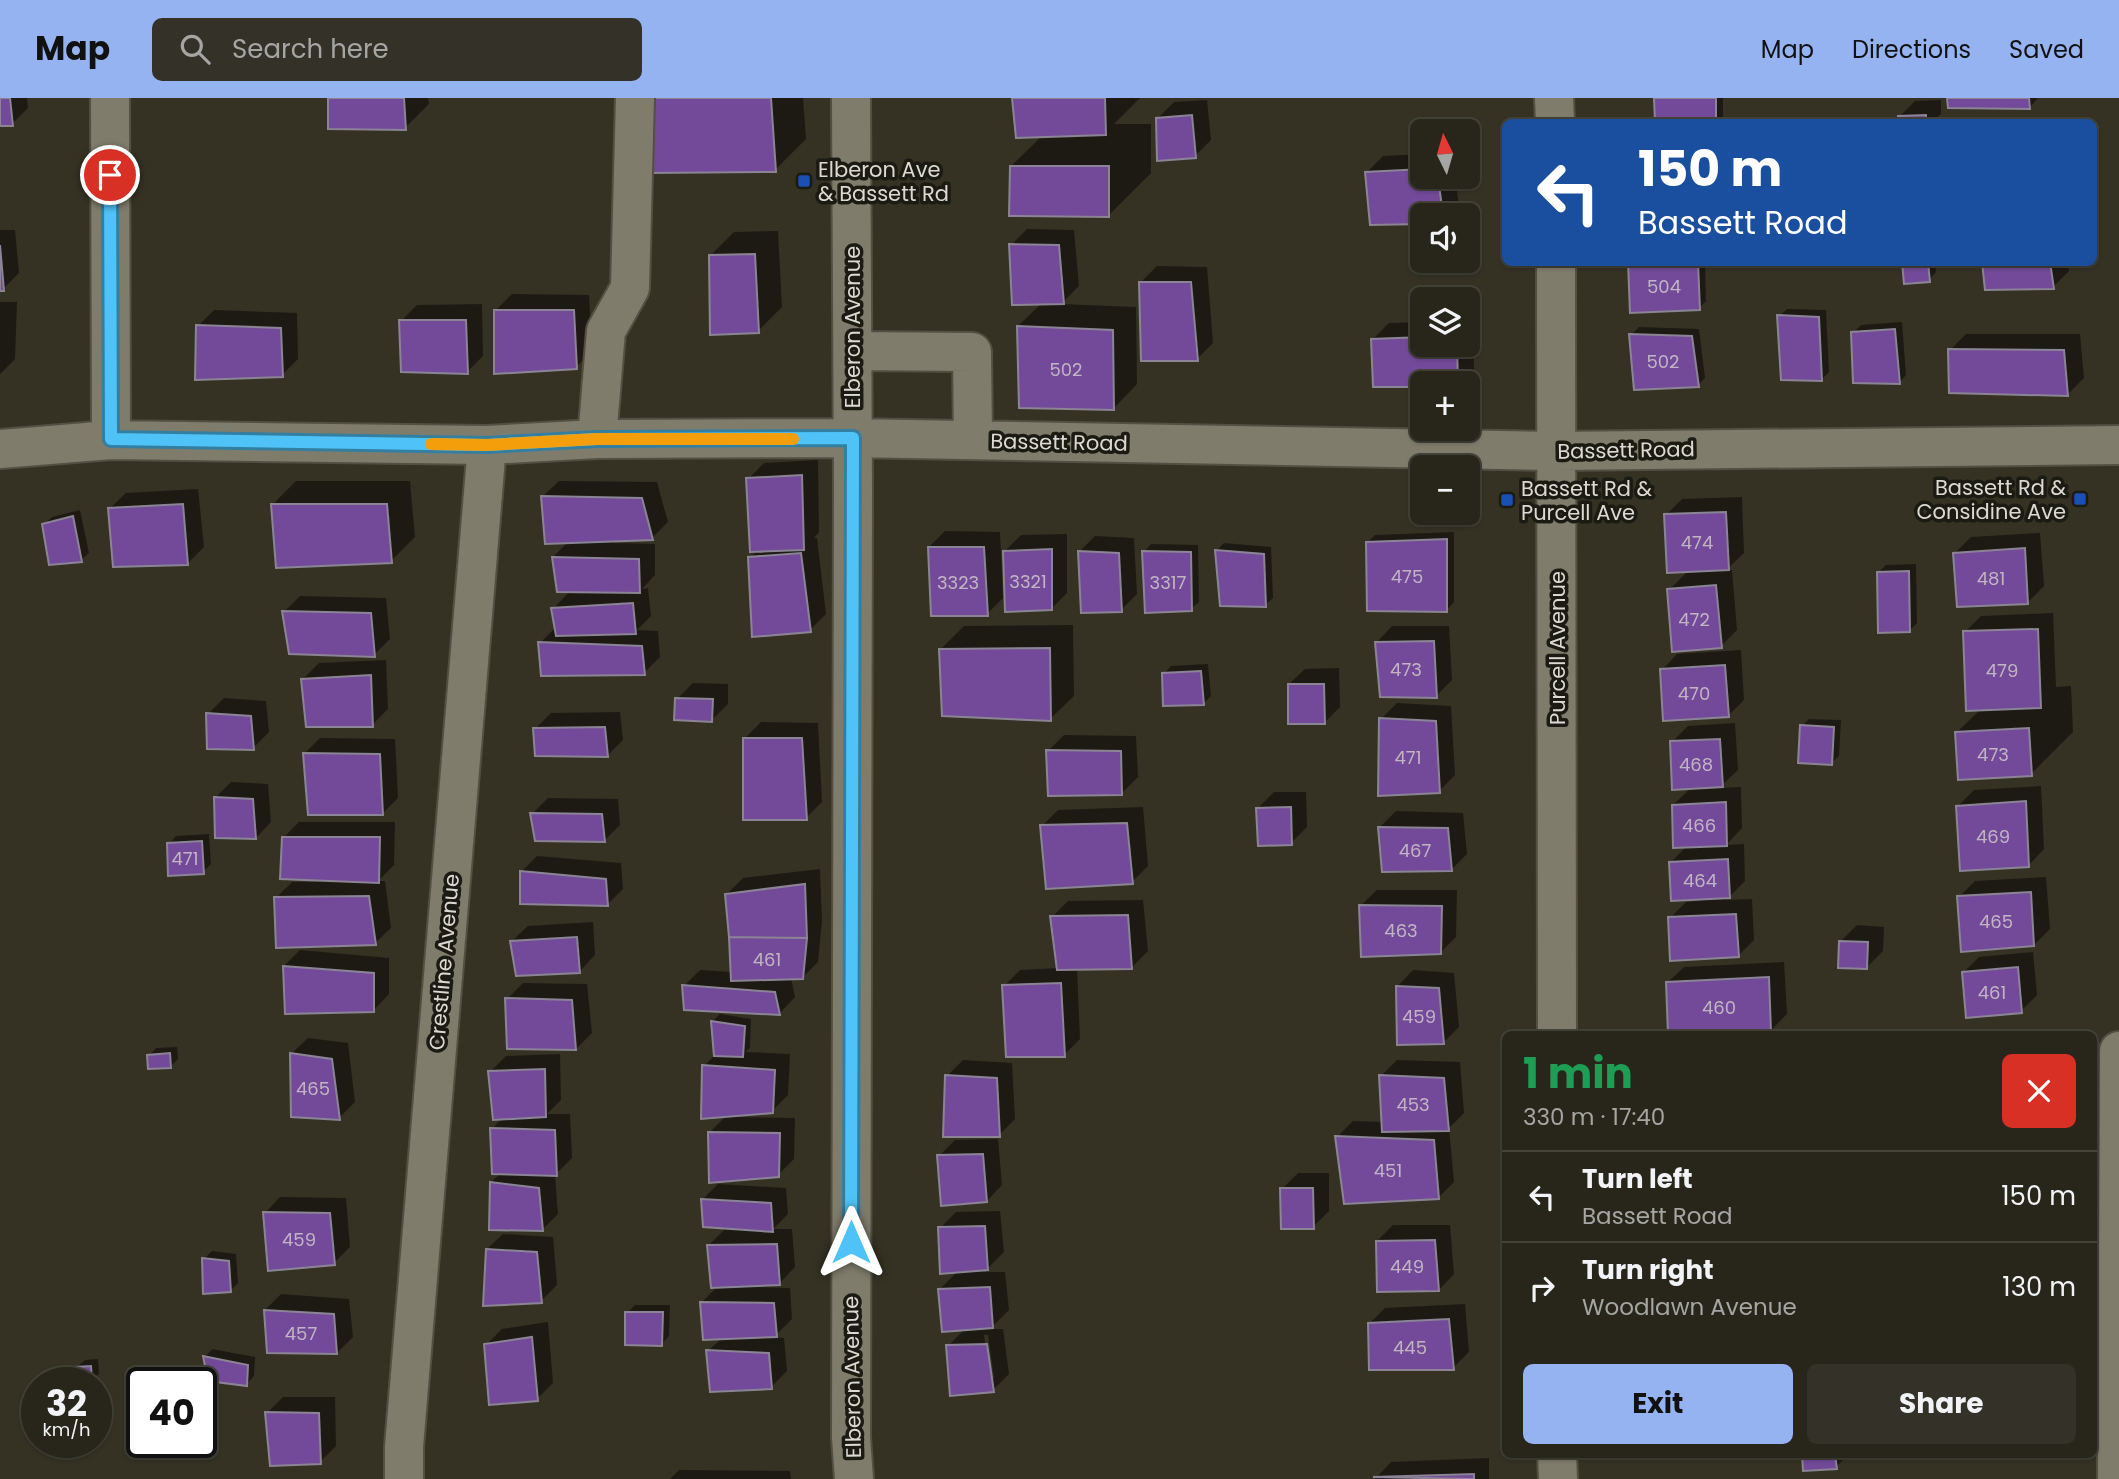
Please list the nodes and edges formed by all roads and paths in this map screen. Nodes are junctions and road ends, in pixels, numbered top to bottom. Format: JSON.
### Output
{"nodes":[{"id":1,"x":110,"y":98,"type":"edge"},
{"id":2,"x":635,"y":98,"type":"edge"},
{"id":3,"x":851,"y":98,"type":"edge"},
{"id":4,"x":1555,"y":98,"type":"edge"},
{"id":5,"x":1555,"y":119,"type":"edge"},
{"id":6,"x":1556,"y":266,"type":"edge"},
{"id":7,"x":853,"y":351,"type":"junction"},
{"id":8,"x":853,"y":438,"type":"junction"},
{"id":9,"x":111,"y":439,"type":"junction"},
{"id":10,"x":597,"y":439,"type":"junction"},
{"id":11,"x":973,"y":440,"type":"junction"},
{"id":12,"x":487,"y":445,"type":"junction"},
{"id":13,"x":2119,"y":445,"type":"edge"},
{"id":14,"x":0,"y":449,"type":"edge"},
{"id":15,"x":1557,"y":452,"type":"junction"},
{"id":16,"x":1556,"y":1031,"type":"edge"},
{"id":17,"x":2119,"y":1051,"type":"edge"},
{"id":18,"x":2118,"y":1281,"type":"edge"},
{"id":19,"x":1557,"y":1458,"type":"edge"},
{"id":20,"x":404,"y":1479,"type":"edge"},
{"id":21,"x":854,"y":1479,"type":"edge"},
{"id":22,"x":1558,"y":1479,"type":"edge"},
{"id":23,"x":2117,"y":1479,"type":"edge"}],
"edges":[{"from":1,"to":9,"type":"street"},
{"from":2,"to":10,"type":"street"},
{"from":3,"to":7,"type":"street","name":"Elberon Avenue"},
{"from":4,"to":5,"type":"street"},
{"from":6,"to":15,"type":"street","name":"Purcell Avenue"},
{"from":7,"to":8,"type":"street","name":"Elberon Avenue"},
{"from":7,"to":11,"type":"street"},
{"from":8,"to":10,"type":"street","name":"Bassett Road"},
{"from":8,"to":11,"type":"street","name":"Bassett Road"},
{"from":8,"to":21,"type":"street","name":"Elberon Avenue"},
{"from":9,"to":12,"type":"street","name":"Bassett Road"},
{"from":9,"to":14,"type":"street","name":"Bassett Road"},
{"from":10,"to":12,"type":"street","name":"Bassett Road"},
{"from":11,"to":15,"type":"street","name":"Bassett Road"},
{"from":12,"to":20,"type":"street","name":"Crestline Avenue"},
{"from":13,"to":15,"type":"street","name":"Bassett Road"},
{"from":15,"to":16,"type":"street","name":"Purcell Avenue"},
{"from":17,"to":18,"type":"street"},
{"from":18,"to":23,"type":"street"},
{"from":19,"to":22,"type":"street"}]}
